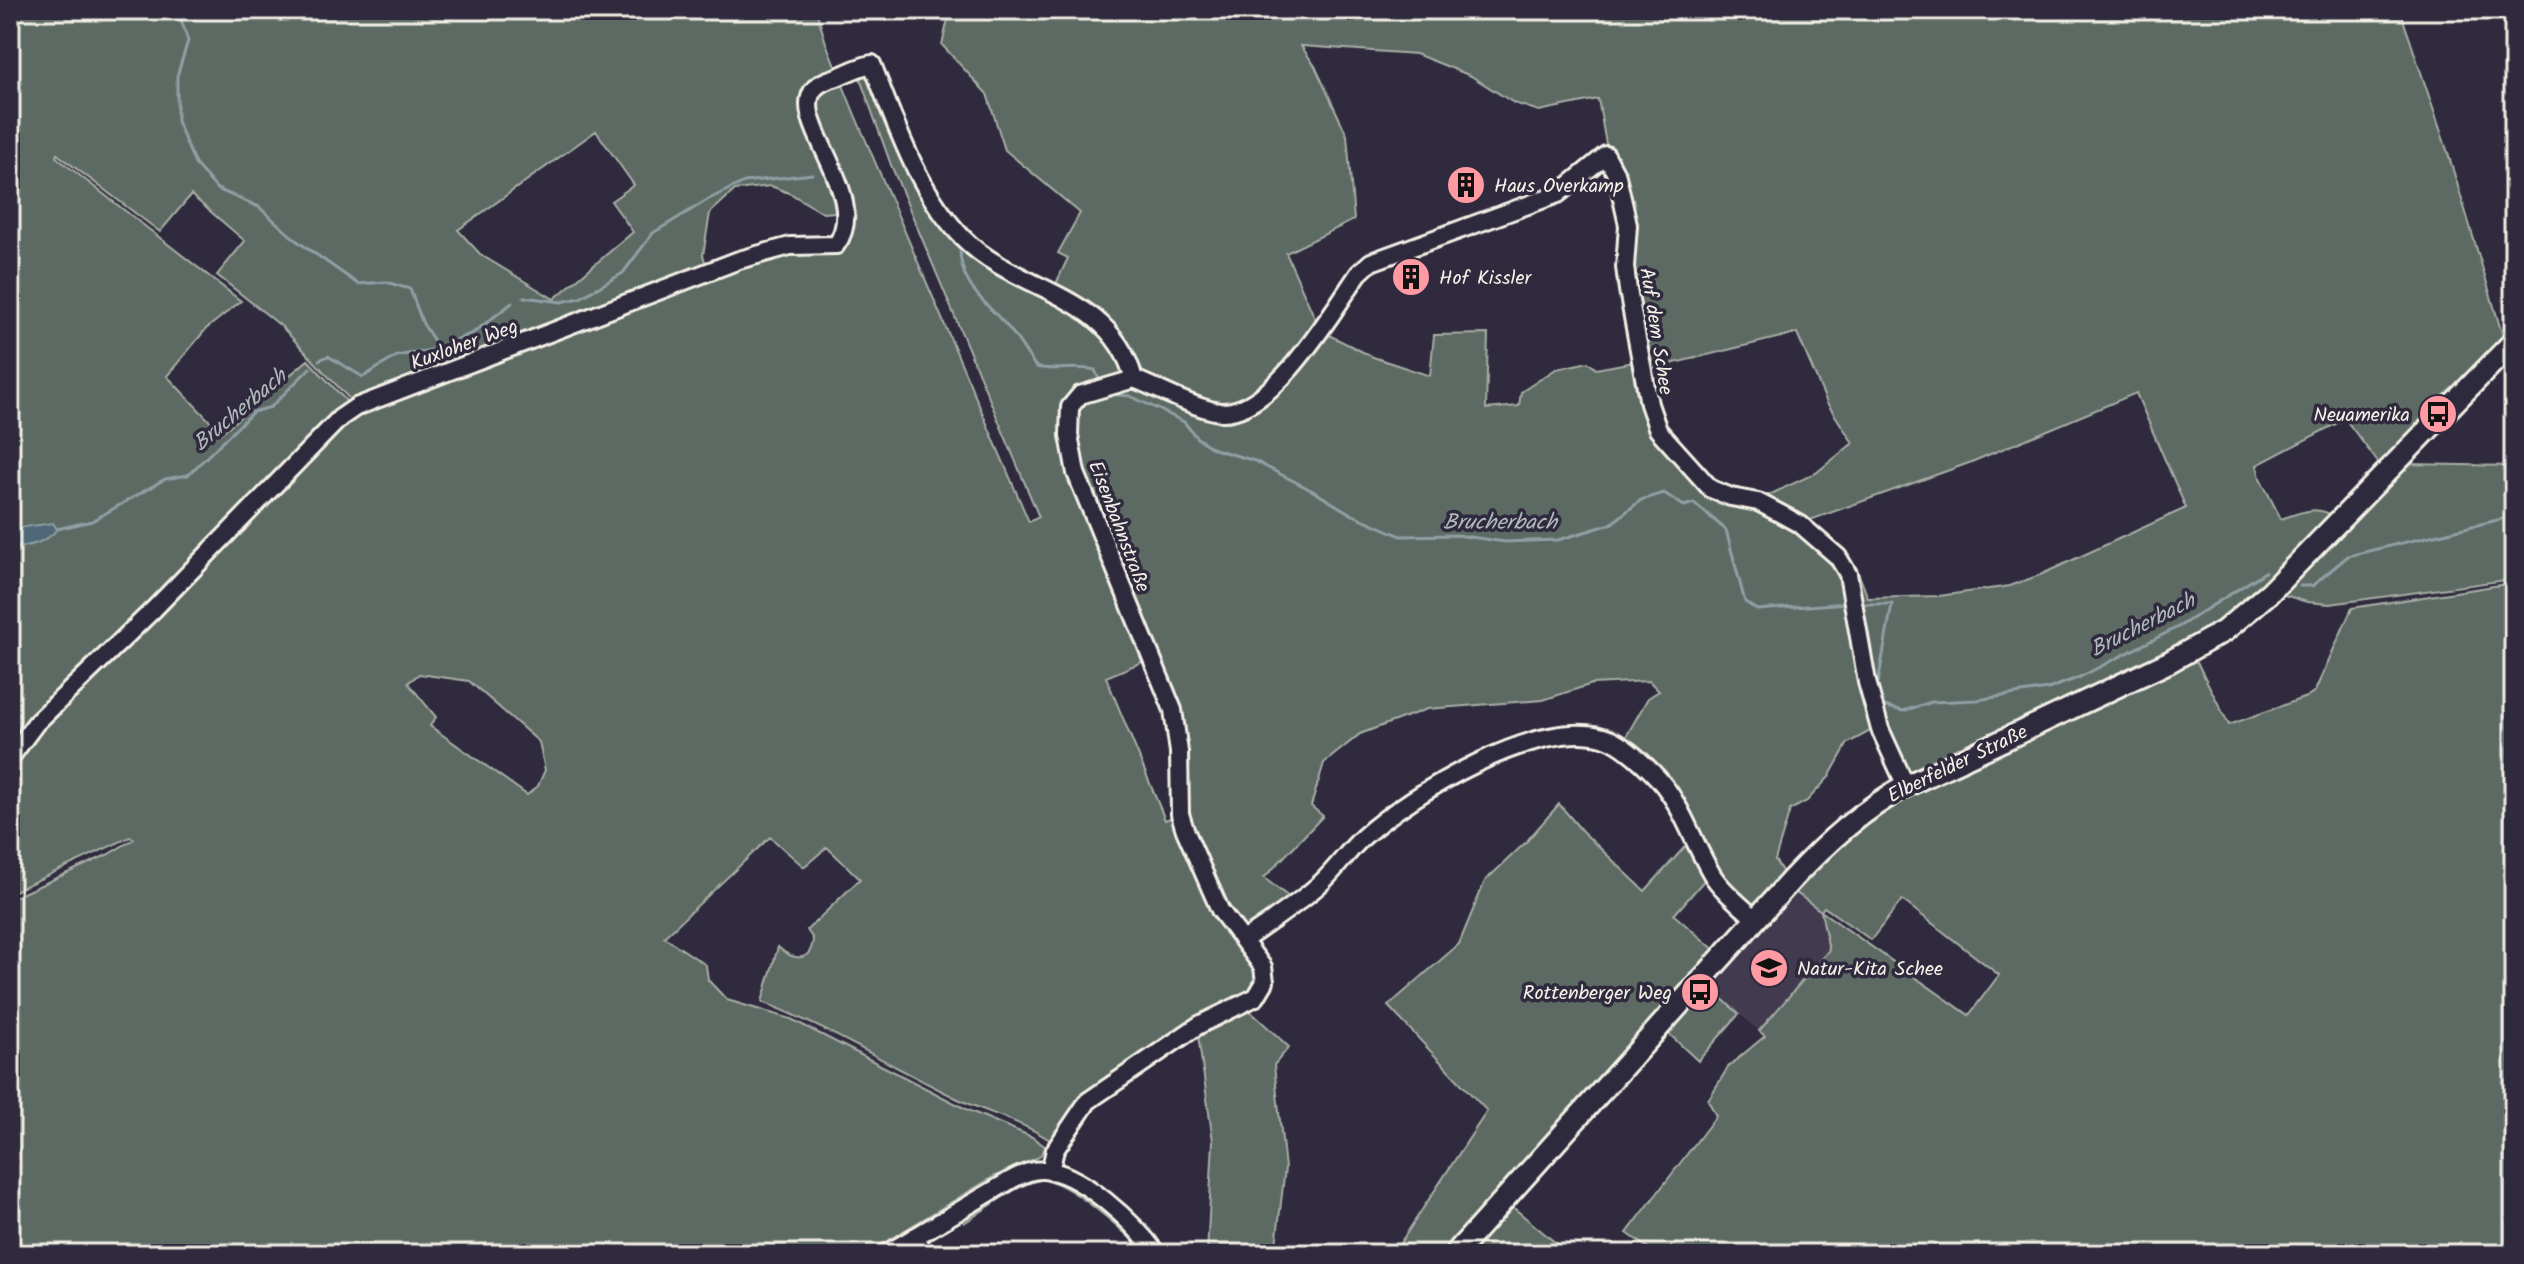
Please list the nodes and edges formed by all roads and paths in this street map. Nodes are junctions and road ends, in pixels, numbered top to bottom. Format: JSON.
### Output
{"nodes":[{"id":1,"x":2514,"y":341,"type":"edge"},
{"id":2,"x":1134,"y":379,"type":"junction"},
{"id":3,"x":10,"y":758,"type":"edge"},
{"id":4,"x":1906,"y":786,"type":"junction"},
{"id":5,"x":1756,"y":920,"type":"junction"},
{"id":6,"x":1244,"y":940,"type":"junction"},
{"id":7,"x":1057,"y":1173,"type":"junction"},
{"id":8,"x":914,"y":1237,"type":"junction"},
{"id":9,"x":886,"y":1254,"type":"edge"},
{"id":10,"x":921,"y":1254,"type":"edge"},
{"id":11,"x":1157,"y":1254,"type":"edge"},
{"id":12,"x":1455,"y":1254,"type":"edge"}],
"edges":[{"from":1,"to":4,"type":"main road","name":"Elberfelder Straße"},
{"from":2,"to":3,"type":"street","name":"Kuxloher Weg"},
{"from":2,"to":4,"type":"street","name":"Auf dem Schee"},
{"from":2,"to":6,"type":"street","name":"Eisenbahnstraße"},
{"from":4,"to":5,"type":"main road","name":"Elberfelder Straße"},
{"from":5,"to":6,"type":"street"},
{"from":5,"to":12,"type":"main road","name":"Elberfelder Straße"},
{"from":6,"to":7,"type":"street"},
{"from":7,"to":8,"type":"street"},
{"from":7,"to":11,"type":"street"},
{"from":8,"to":9,"type":"street"},
{"from":8,"to":10,"type":"street"}]}
